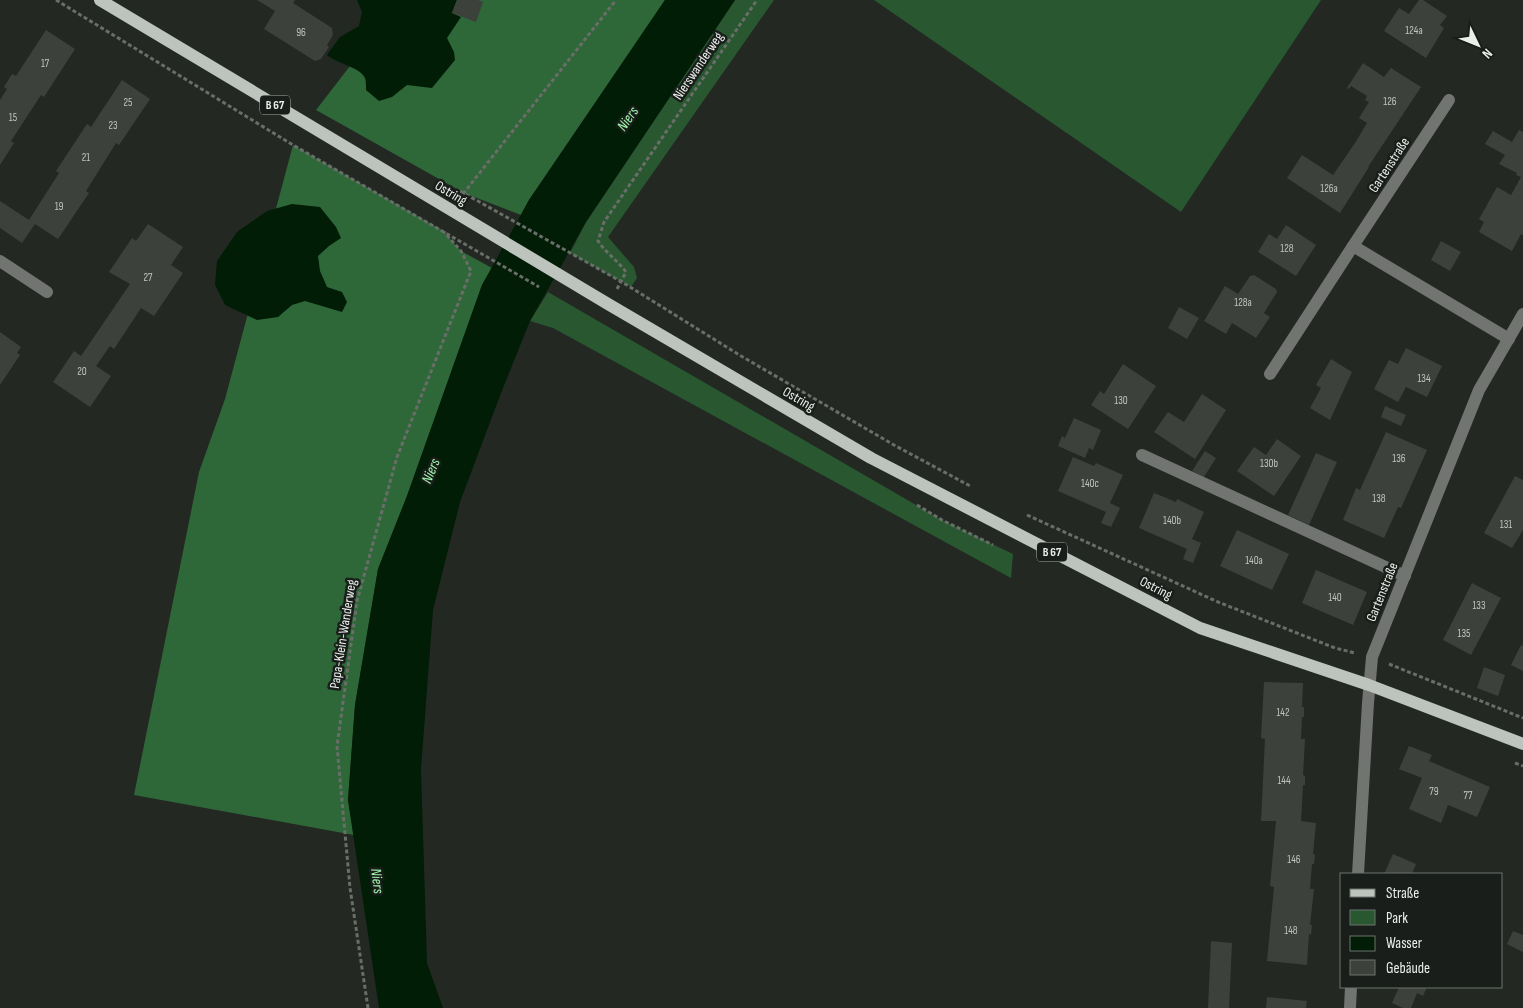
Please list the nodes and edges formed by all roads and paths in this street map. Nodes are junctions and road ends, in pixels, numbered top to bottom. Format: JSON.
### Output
{"nodes":[{"id":1,"x":56,"y":0,"type":"edge"},
{"id":2,"x":100,"y":0,"type":"edge"},
{"id":3,"x":616,"y":0,"type":"edge"},
{"id":4,"x":757,"y":0,"type":"edge"},
{"id":5,"x":1449,"y":100,"type":"dead end"},
{"id":6,"x":442,"y":230,"type":"junction"},
{"id":7,"x":1354,"y":246,"type":"junction"},
{"id":8,"x":476,"y":250,"type":"dead end"},
{"id":9,"x":0,"y":261,"type":"edge"},
{"id":10,"x":622,"y":282,"type":"junction"},
{"id":11,"x":47,"y":292,"type":"dead end"},
{"id":12,"x":1523,"y":314,"type":"edge"},
{"id":13,"x":1509,"y":339,"type":"junction"},
{"id":14,"x":1270,"y":374,"type":"dead end"},
{"id":15,"x":1142,"y":455,"type":"dead end"},
{"id":16,"x":976,"y":489,"type":"dead end"},
{"id":17,"x":1026,"y":515,"type":"dead end"},
{"id":18,"x":1405,"y":576,"type":"junction"},
{"id":19,"x":1372,"y":657,"type":"junction"},
{"id":20,"x":1369,"y":685,"type":"junction"},
{"id":21,"x":1523,"y":718,"type":"edge"},
{"id":22,"x":1523,"y":744,"type":"edge"},
{"id":23,"x":1358,"y":873,"type":"edge"},
{"id":24,"x":1351,"y":988,"type":"edge"},
{"id":25,"x":368,"y":1008,"type":"edge"},
{"id":26,"x":1350,"y":1008,"type":"edge"}],
"edges":[{"from":1,"to":6,"type":"path"},
{"from":2,"to":20,"type":"main road","name":"Ostring","number":"B 67"},
{"from":3,"to":10,"type":"path"},
{"from":4,"to":10,"type":"path","name":"Nierswanderweg"},
{"from":5,"to":7,"type":"street","name":"Gartenstraße"},
{"from":6,"to":8,"type":"path"},
{"from":6,"to":25,"type":"path","name":"Papa-Klein-Wanderweg"},
{"from":7,"to":13,"type":"street"},
{"from":7,"to":14,"type":"street","name":"Gartenstraße"},
{"from":9,"to":11,"type":"street"},
{"from":10,"to":16,"type":"path"},
{"from":12,"to":13,"type":"street","name":"Gartenstraße"},
{"from":13,"to":18,"type":"street","name":"Gartenstraße"},
{"from":15,"to":18,"type":"street"},
{"from":17,"to":19,"type":"path"},
{"from":18,"to":19,"type":"street","name":"Gartenstraße"},
{"from":19,"to":20,"type":"street","name":"Gartenstraße"},
{"from":19,"to":21,"type":"path"},
{"from":20,"to":22,"type":"main road","name":"Ostring","number":"B 67"},
{"from":20,"to":23,"type":"street","name":"Gartenstraße"},
{"from":24,"to":26,"type":"street"}]}
